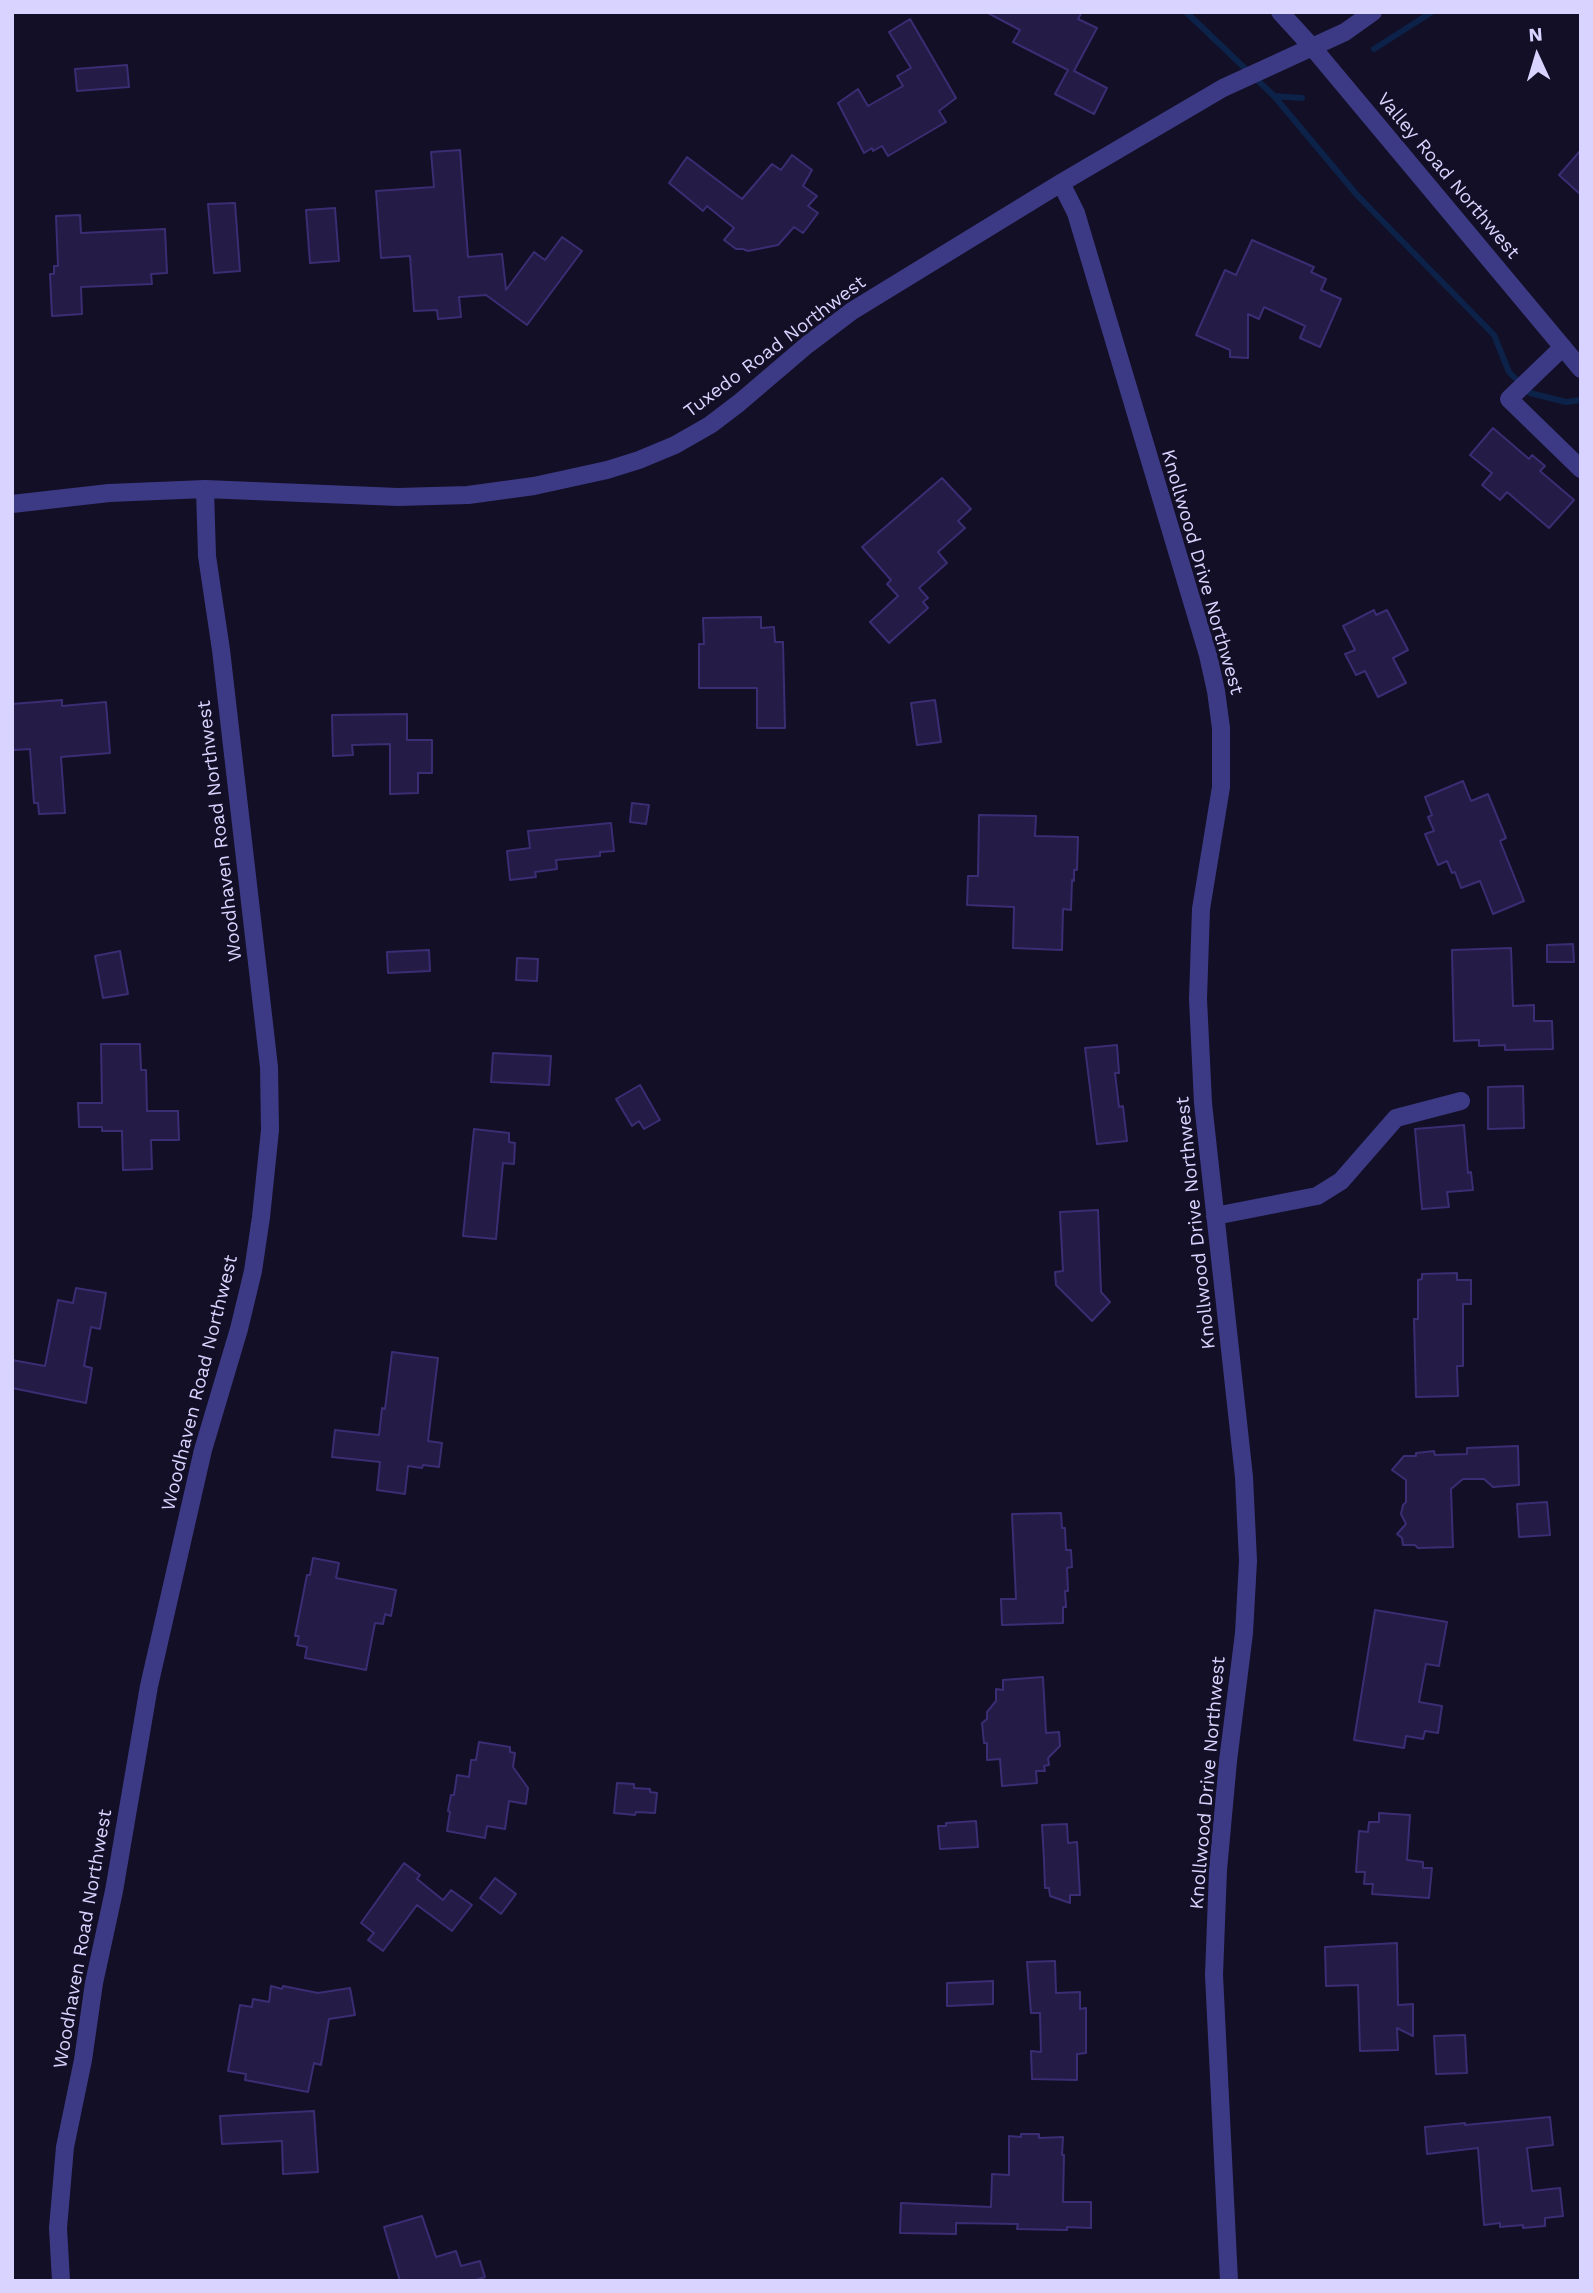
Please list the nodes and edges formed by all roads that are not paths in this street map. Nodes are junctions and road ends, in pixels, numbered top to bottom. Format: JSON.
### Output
{"nodes":[{"id":1,"x":1280,"y":12,"type":"edge"},
{"id":2,"x":1373,"y":12,"type":"edge"},
{"id":3,"x":1313,"y":48,"type":"junction"},
{"id":4,"x":1061,"y":183,"type":"junction"},
{"id":5,"x":1563,"y":347,"type":"junction"},
{"id":6,"x":1581,"y":369,"type":"edge"},
{"id":7,"x":1581,"y":469,"type":"edge"},
{"id":8,"x":205,"y":489,"type":"junction"},
{"id":9,"x":12,"y":504,"type":"edge"},
{"id":10,"x":1461,"y":1101,"type":"dead end"},
{"id":11,"x":1215,"y":1216,"type":"junction"},
{"id":12,"x":61,"y":2281,"type":"edge"},
{"id":13,"x":1229,"y":2281,"type":"edge"}],
"edges":[{"from":1,"to":3,"type":"street","name":"Valley Road Northwest"},
{"from":2,"to":3,"type":"street","name":"Tuxedo Road Northwest"},
{"from":3,"to":4,"type":"street","name":"Tuxedo Road Northwest"},
{"from":3,"to":5,"type":"street","name":"Valley Road Northwest"},
{"from":4,"to":8,"type":"street","name":"Tuxedo Road Northwest"},
{"from":4,"to":11,"type":"street","name":"Knollwood Drive Northwest"},
{"from":5,"to":6,"type":"street","name":"Valley Road Northwest"},
{"from":5,"to":7,"type":"street"},
{"from":8,"to":9,"type":"street","name":"Tuxedo Road Northwest"},
{"from":8,"to":12,"type":"street","name":"Woodhaven Road Northwest"},
{"from":10,"to":11,"type":"street"},
{"from":11,"to":13,"type":"street","name":"Knollwood Drive Northwest"}]}
